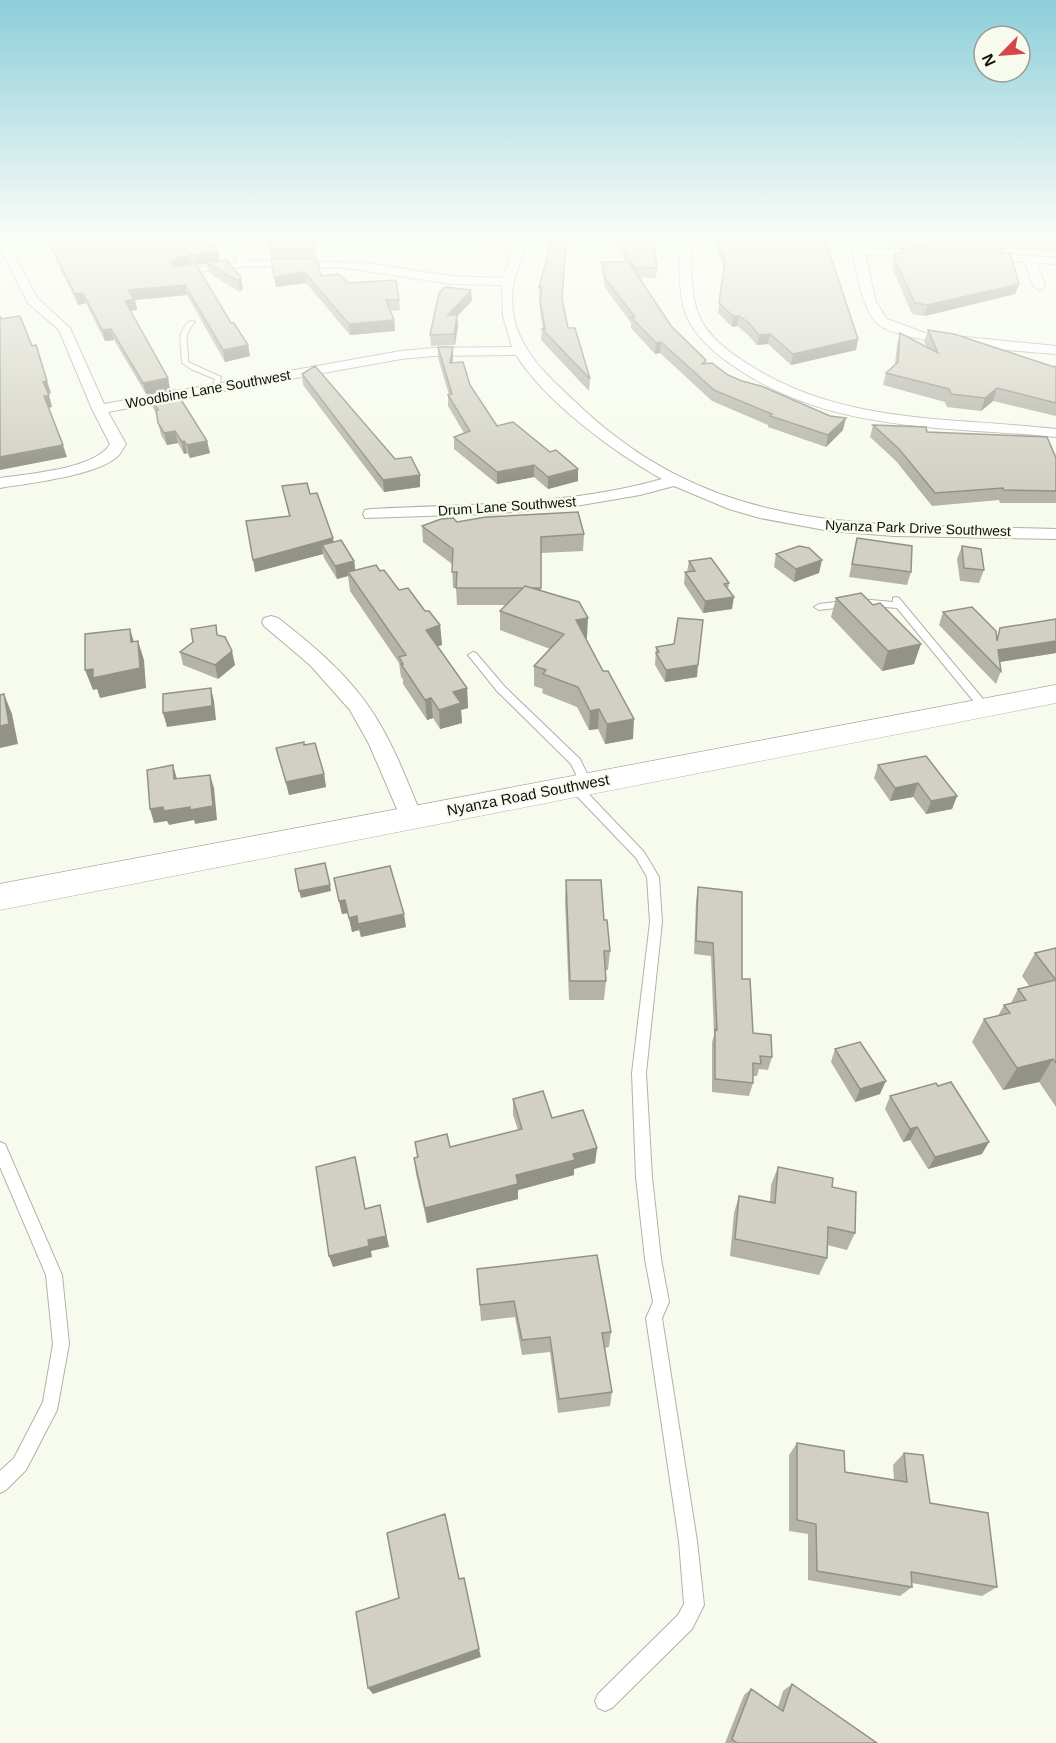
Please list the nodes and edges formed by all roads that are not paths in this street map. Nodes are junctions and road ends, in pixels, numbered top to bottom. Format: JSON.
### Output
{"nodes":[{"id":1,"x":56,"y":320,"type":"edge"},
{"id":2,"x":511,"y":320,"type":"edge"},
{"id":3,"x":696,"y":320,"type":"edge"},
{"id":4,"x":880,"y":320,"type":"edge"},
{"id":5,"x":192,"y":322,"type":"dead end"},
{"id":6,"x":1056,"y":350,"type":"edge"},
{"id":7,"x":520,"y":351,"type":"junction"},
{"id":8,"x":216,"y":388,"type":"junction"},
{"id":9,"x":99,"y":409,"type":"junction"},
{"id":10,"x":1056,"y":433,"type":"edge"},
{"id":11,"x":677,"y":480,"type":"junction"},
{"id":12,"x":0,"y":483,"type":"edge"},
{"id":13,"x":371,"y":514,"type":"dead end"},
{"id":14,"x":1056,"y":534,"type":"edge"},
{"id":15,"x":819,"y":607,"type":"dead end"},
{"id":16,"x":271,"y":622,"type":"dead end"},
{"id":17,"x":473,"y":655,"type":"dead end"},
{"id":18,"x":1056,"y":694,"type":"edge"},
{"id":19,"x":984,"y":707,"type":"junction"},
{"id":20,"x":580,"y":785,"type":"junction"},
{"id":21,"x":411,"y":818,"type":"junction"},
{"id":22,"x":0,"y":897,"type":"edge"},
{"id":23,"x":0,"y":1149,"type":"edge"},
{"id":24,"x":0,"y":1485,"type":"edge"},
{"id":25,"x":604,"y":1701,"type":"dead end"}],
"edges":[{"from":1,"to":9,"type":"street"},
{"from":2,"to":7,"type":"street","name":"Nyanza Park Drive Southwest"},
{"from":3,"to":10,"type":"street"},
{"from":4,"to":6,"type":"street"},
{"from":5,"to":8,"type":"lane"},
{"from":7,"to":8,"type":"street","name":"Woodbine Lane Southwest"},
{"from":7,"to":11,"type":"street","name":"Nyanza Park Drive Southwest"},
{"from":8,"to":9,"type":"street","name":"Woodbine Lane Southwest"},
{"from":9,"to":12,"type":"street"},
{"from":11,"to":13,"type":"street","name":"Drum Lane Southwest"},
{"from":11,"to":14,"type":"street","name":"Nyanza Park Drive Southwest"},
{"from":15,"to":19,"type":"lane"},
{"from":16,"to":21,"type":"street"},
{"from":17,"to":20,"type":"lane"},
{"from":18,"to":19,"type":"street","name":"Nyanza Road Southwest"},
{"from":19,"to":20,"type":"street","name":"Nyanza Road Southwest"},
{"from":20,"to":21,"type":"street","name":"Nyanza Road Southwest"},
{"from":20,"to":25,"type":"lane"},
{"from":21,"to":22,"type":"street","name":"Nyanza Road Southwest"},
{"from":23,"to":24,"type":"lane"}]}
